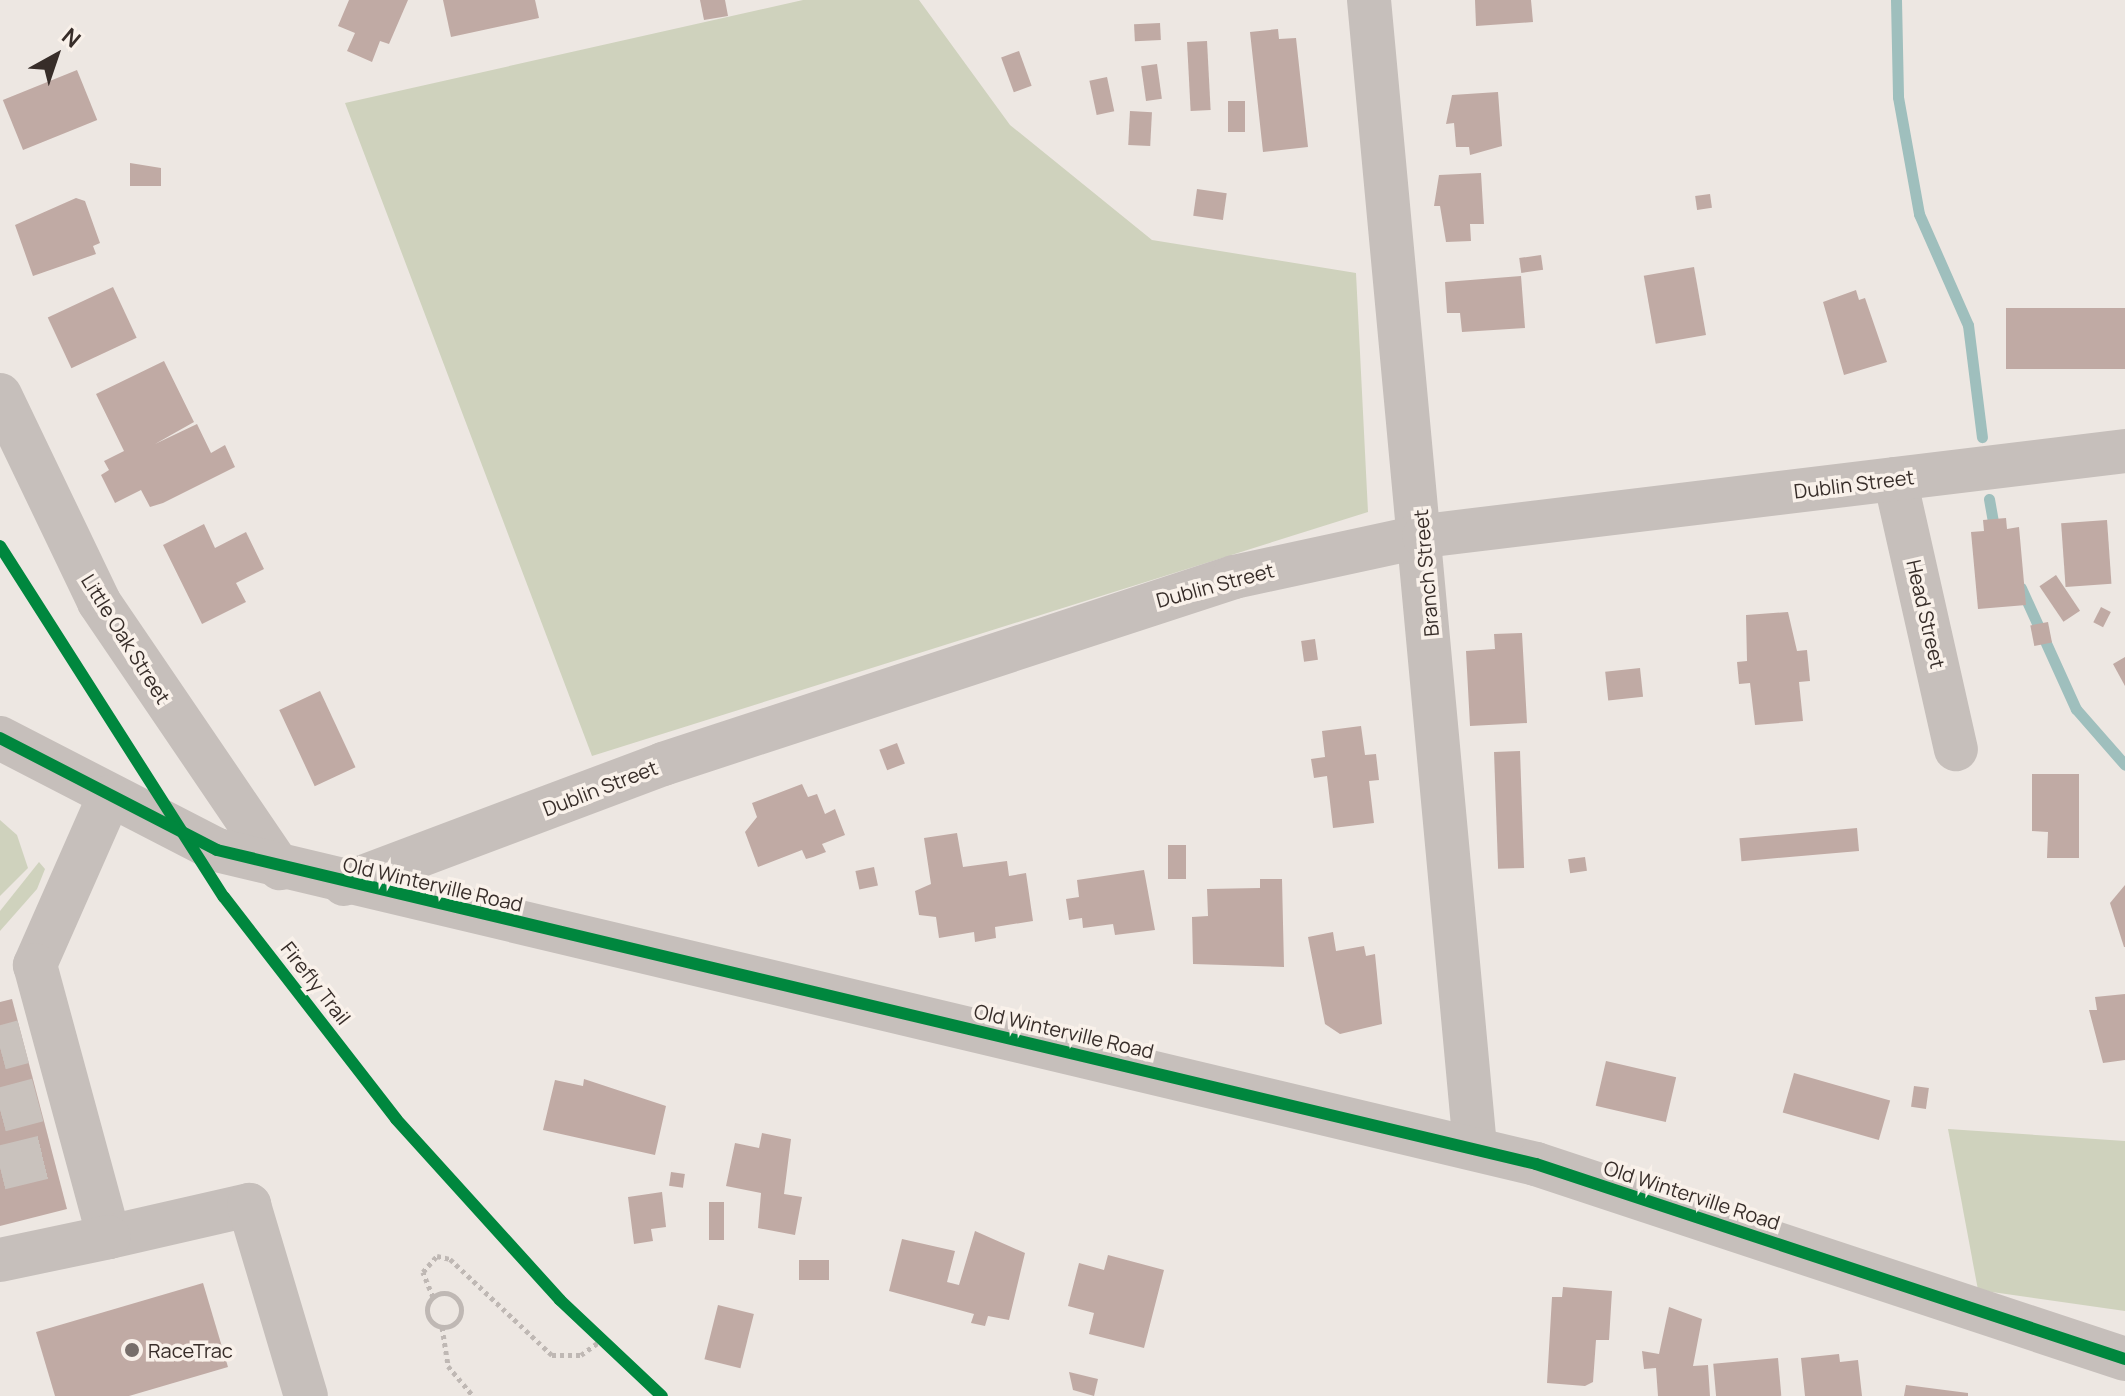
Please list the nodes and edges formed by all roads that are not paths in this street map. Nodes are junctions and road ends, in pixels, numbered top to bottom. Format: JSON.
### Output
{"nodes":[{"id":1,"x":1369,"y":0,"type":"edge"},
{"id":2,"x":0,"y":395,"type":"edge"},
{"id":3,"x":2125,"y":451,"type":"edge"},
{"id":4,"x":1895,"y":479,"type":"junction"},
{"id":5,"x":1424,"y":536,"type":"junction"},
{"id":6,"x":0,"y":738,"type":"edge"},
{"id":7,"x":1956,"y":749,"type":"dead end"},
{"id":8,"x":109,"y":797,"type":"junction"},
{"id":9,"x":280,"y":868,"type":"junction"},
{"id":10,"x":344,"y":884,"type":"junction"},
{"id":11,"x":18,"y":969,"type":"edge"},
{"id":12,"x":1475,"y":1148,"type":"junction"},
{"id":13,"x":109,"y":1237,"type":"junction"},
{"id":14,"x":0,"y":1260,"type":"edge"},
{"id":15,"x":2125,"y":1359,"type":"edge"},
{"id":16,"x":306,"y":1396,"type":"edge"}],
"edges":[{"from":1,"to":5,"type":"street","name":"Branch Street"},
{"from":2,"to":9,"type":"street","name":"Little Oak Street"},
{"from":3,"to":4,"type":"street","name":"Dublin Street"},
{"from":4,"to":5,"type":"street","name":"Dublin Street"},
{"from":4,"to":7,"type":"street","name":"Head Street"},
{"from":5,"to":10,"type":"street","name":"Dublin Street"},
{"from":5,"to":12,"type":"street","name":"Branch Street"},
{"from":6,"to":8,"type":"street","name":"Old Winterville Road"},
{"from":8,"to":9,"type":"street","name":"Old Winterville Road"},
{"from":8,"to":11,"type":"street"},
{"from":9,"to":10,"type":"street","name":"Old Winterville Road"},
{"from":10,"to":12,"type":"street","name":"Old Winterville Road"},
{"from":11,"to":13,"type":"street"},
{"from":12,"to":15,"type":"street","name":"Old Winterville Road"},
{"from":13,"to":14,"type":"street"},
{"from":13,"to":16,"type":"street"}]}
